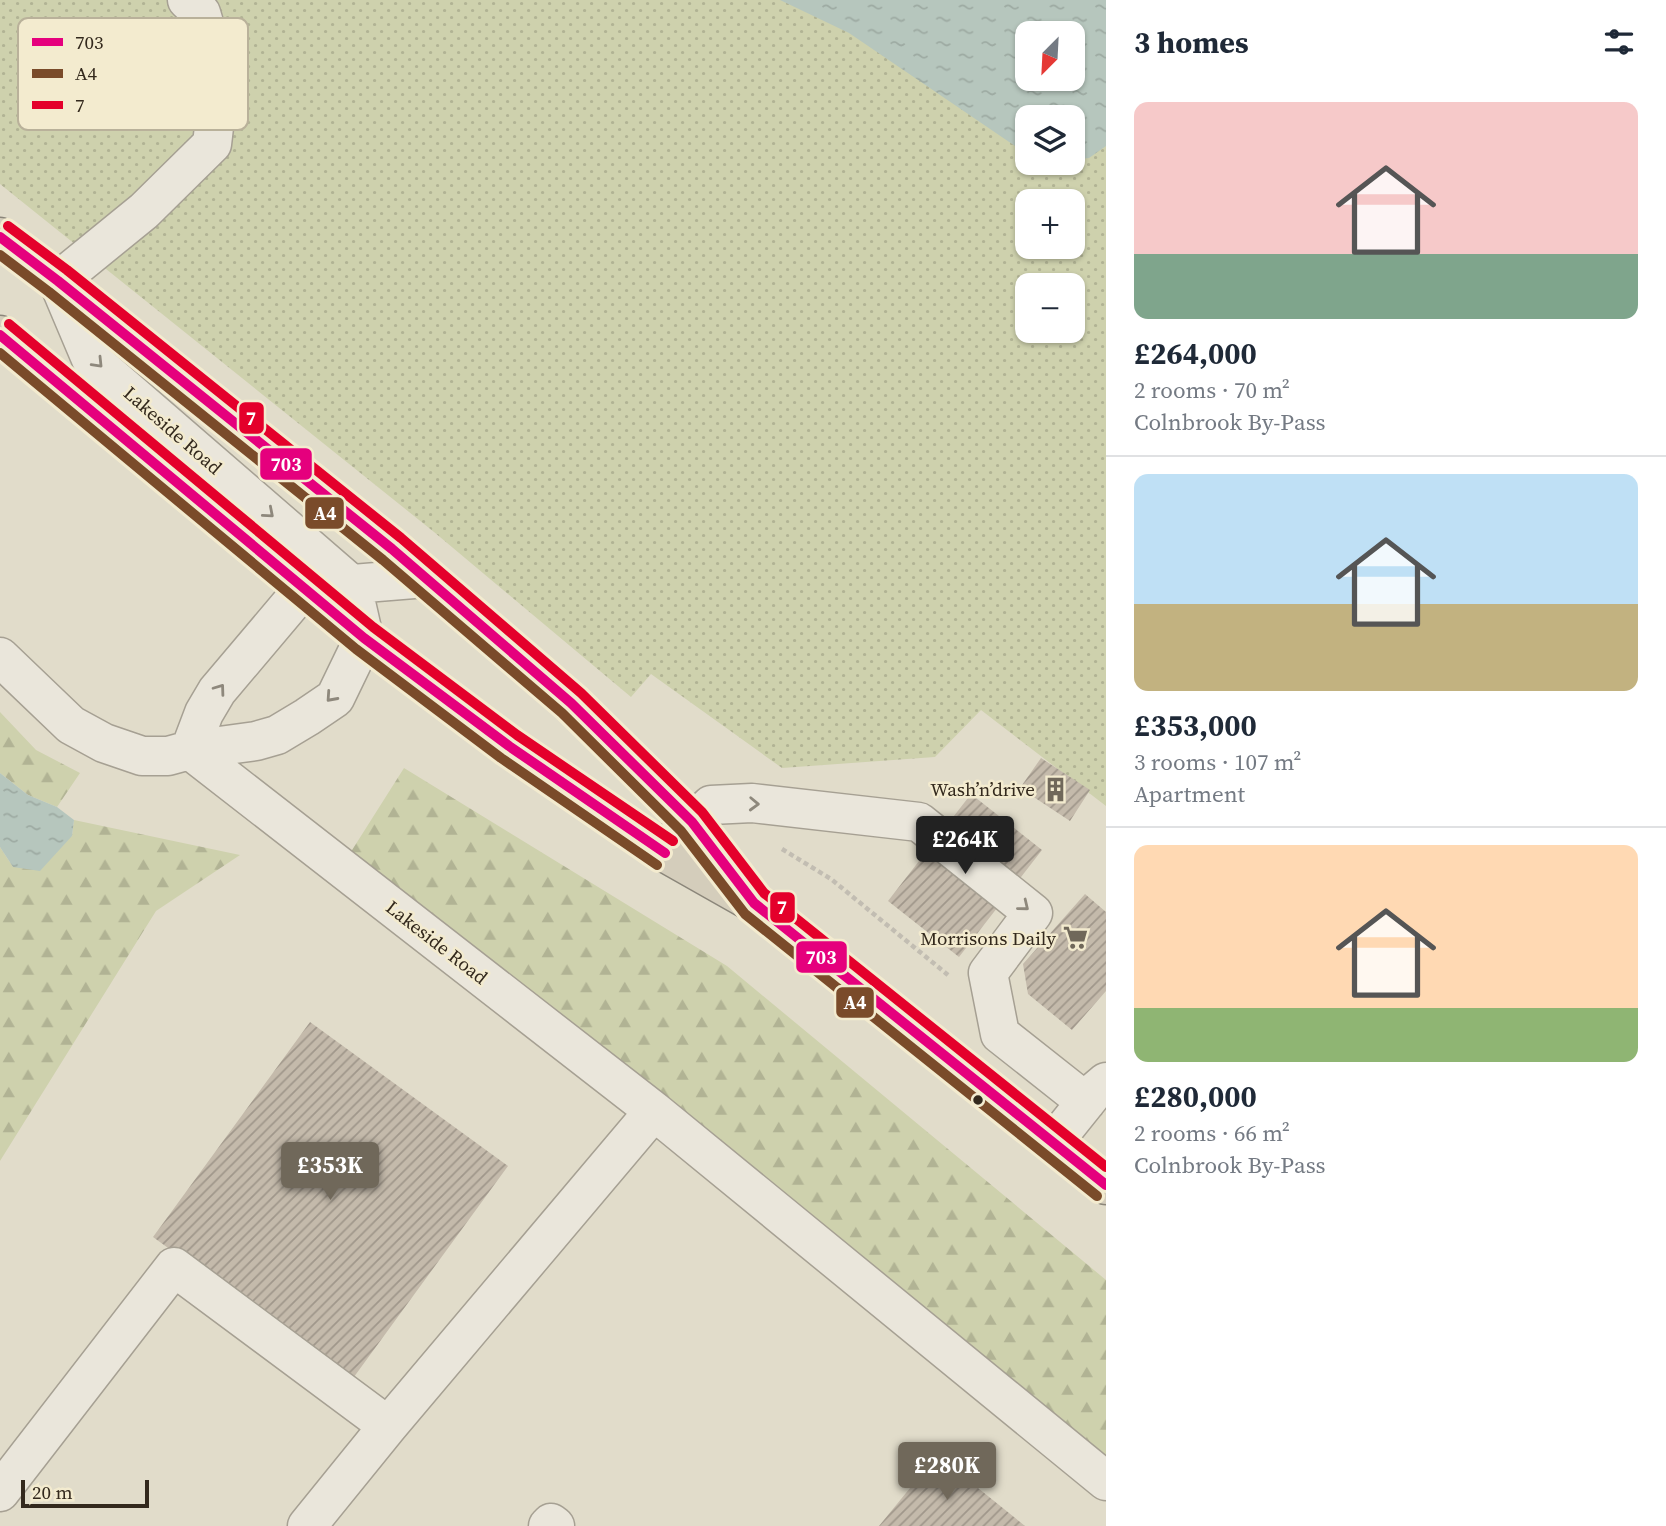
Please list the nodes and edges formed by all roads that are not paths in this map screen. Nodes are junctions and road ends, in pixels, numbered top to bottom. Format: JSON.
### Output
{"nodes":[{"id":1,"x":187,"y":0,"type":"edge"},
{"id":2,"x":202,"y":18,"type":"edge"},
{"id":3,"x":214,"y":130,"type":"edge"},
{"id":4,"x":0,"y":237,"type":"edge"},
{"id":5,"x":58,"y":281,"type":"junction"},
{"id":6,"x":0,"y":335,"type":"edge"},
{"id":7,"x":426,"y":578,"type":"junction"},
{"id":8,"x":352,"y":585,"type":"junction"},
{"id":9,"x":304,"y":588,"type":"junction"},
{"id":10,"x":364,"y":638,"type":"junction"},
{"id":11,"x":0,"y":657,"type":"edge"},
{"id":12,"x":191,"y":750,"type":"junction"},
{"id":13,"x":692,"y":822,"type":"junction"},
{"id":14,"x":662,"y":851,"type":"junction"},
{"id":15,"x":754,"y":903,"type":"junction"},
{"id":16,"x":1096,"y":1092,"type":"edge"},
{"id":17,"x":654,"y":1111,"type":"junction"},
{"id":18,"x":1054,"y":1143,"type":"junction"},
{"id":19,"x":1106,"y":1185,"type":"edge"},
{"id":20,"x":388,"y":1426,"type":"junction"},
{"id":21,"x":1106,"y":1481,"type":"edge"},
{"id":22,"x":0,"y":1492,"type":"edge"},
{"id":23,"x":307,"y":1526,"type":"edge"},
{"id":24,"x":548,"y":1526,"type":"edge"},
{"id":25,"x":555,"y":1526,"type":"edge"}],
"edges":[{"from":1,"to":2,"type":"lane"},
{"from":3,"to":5,"type":"lane"},
{"from":4,"to":5,"type":"highway"},
{"from":5,"to":7,"type":"highway"},
{"from":5,"to":8,"type":"lane","name":"Lakeside Road","one_way":true},
{"from":6,"to":9,"type":"highway"},
{"from":7,"to":8,"type":"lane"},
{"from":7,"to":13,"type":"highway"},
{"from":8,"to":9,"type":"lane"},
{"from":8,"to":10,"type":"lane"},
{"from":9,"to":10,"type":"highway"},
{"from":12,"to":9,"type":"lane","one_way":true},
{"from":10,"to":12,"type":"lane","one_way":true},
{"from":10,"to":14,"type":"highway"},
{"from":11,"to":12,"type":"lane"},
{"from":12,"to":17,"type":"lane","name":"Lakeside Road"},
{"from":13,"to":14,"type":"lane"},
{"from":13,"to":15,"type":"highway"},
{"from":13,"to":16,"type":"lane","one_way":true},
{"from":14,"to":15,"type":"highway"},
{"from":15,"to":18,"type":"highway"},
{"from":16,"to":18,"type":"lane"},
{"from":17,"to":20,"type":"lane"},
{"from":17,"to":21,"type":"lane","name":"Lakeside Road"},
{"from":18,"to":19,"type":"highway"},
{"from":20,"to":22,"type":"lane"},
{"from":20,"to":23,"type":"lane"},
{"from":24,"to":25,"type":"lane"}]}
